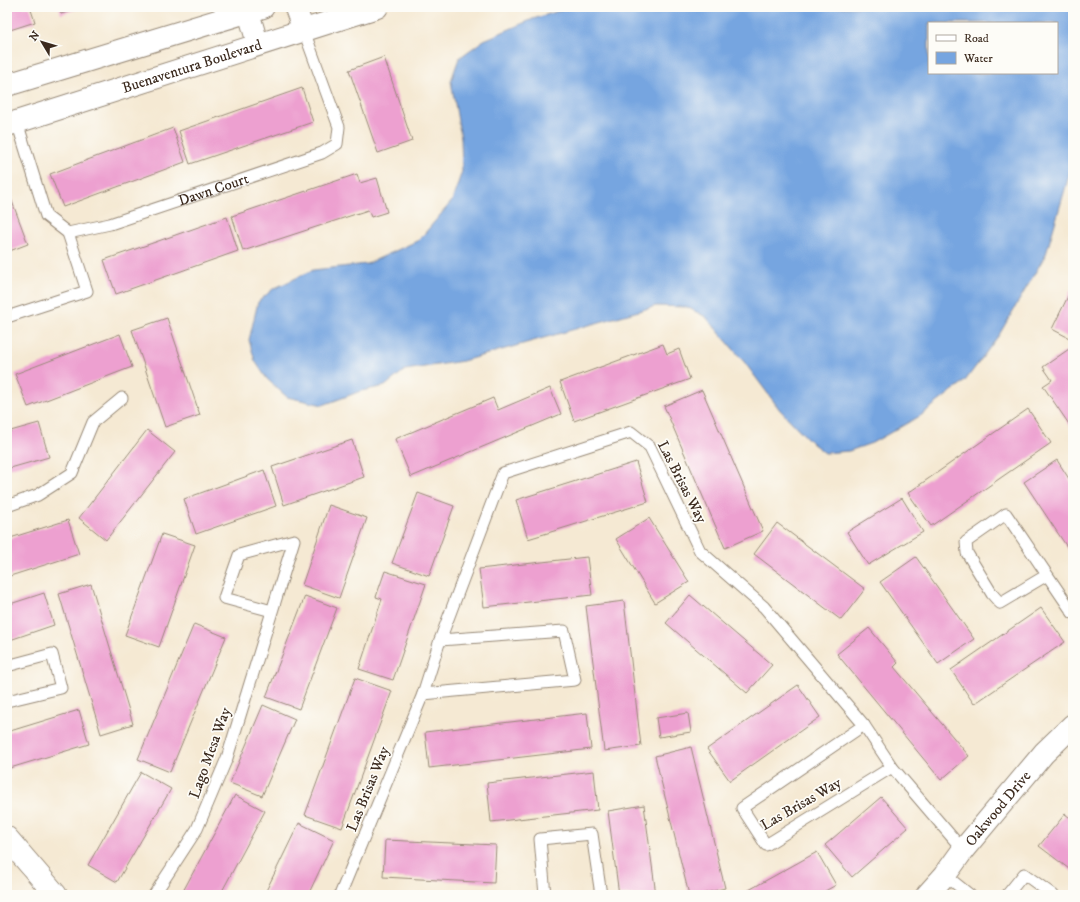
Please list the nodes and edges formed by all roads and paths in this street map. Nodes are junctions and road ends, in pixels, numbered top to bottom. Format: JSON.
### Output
{"nodes":[{"id":1,"x":295,"y":7,"type":"edge"},
{"id":2,"x":377,"y":7,"type":"edge"},
{"id":3,"x":253,"y":9,"type":"edge"},
{"id":4,"x":304,"y":31,"type":"junction"},
{"id":5,"x":258,"y":45,"type":"junction"},
{"id":6,"x":7,"y":85,"type":"edge"},
{"id":7,"x":12,"y":123,"type":"edge"},
{"id":8,"x":68,"y":232,"type":"junction"},
{"id":9,"x":7,"y":317,"type":"edge"},
{"id":10,"x":122,"y":398,"type":"dead end"},
{"id":11,"x":7,"y":506,"type":"edge"},
{"id":12,"x":1047,"y":576,"type":"junction"},
{"id":13,"x":272,"y":611,"type":"junction"},
{"id":14,"x":1073,"y":613,"type":"edge"},
{"id":15,"x":440,"y":640,"type":"junction"},
{"id":16,"x":7,"y":666,"type":"edge"},
{"id":17,"x":423,"y":694,"type":"junction"},
{"id":18,"x":7,"y":701,"type":"edge"},
{"id":19,"x":864,"y":725,"type":"junction"},
{"id":20,"x":1073,"y":725,"type":"edge"},
{"id":21,"x":892,"y":767,"type":"junction"},
{"id":22,"x":7,"y":838,"type":"edge"},
{"id":23,"x":963,"y":850,"type":"junction"},
{"id":24,"x":945,"y":875,"type":"junction"},
{"id":25,"x":56,"y":895,"type":"edge"},
{"id":26,"x":154,"y":895,"type":"edge"},
{"id":27,"x":340,"y":895,"type":"edge"},
{"id":28,"x":545,"y":895,"type":"edge"},
{"id":29,"x":601,"y":895,"type":"edge"},
{"id":30,"x":927,"y":895,"type":"edge"},
{"id":31,"x":970,"y":895,"type":"edge"},
{"id":32,"x":1007,"y":895,"type":"edge"},
{"id":33,"x":1052,"y":895,"type":"edge"}],
"edges":[{"from":1,"to":4,"type":"street","name":"Dawn Court"},
{"from":2,"to":4,"type":"main road","name":"Buenaventura Boulevard"},
{"from":3,"to":5,"type":"street"},
{"from":3,"to":6,"type":"main road"},
{"from":4,"to":5,"type":"main road","name":"Buenaventura Boulevard"},
{"from":4,"to":8,"type":"lane","name":"Dawn Court"},
{"from":5,"to":7,"type":"main road","name":"Buenaventura Boulevard"},
{"from":7,"to":8,"type":"lane"},
{"from":8,"to":9,"type":"lane"},
{"from":10,"to":11,"type":"lane"},
{"from":12,"to":12,"type":"lane"},
{"from":12,"to":14,"type":"lane"},
{"from":13,"to":13,"type":"lane","name":"Lago Mesa Way"},
{"from":13,"to":26,"type":"lane","name":"Lago Mesa Way"},
{"from":15,"to":17,"type":"lane","name":"Las Brisas Way"},
{"from":15,"to":17,"type":"lane"},
{"from":15,"to":19,"type":"lane","name":"Las Brisas Way"},
{"from":16,"to":18,"type":"lane"},
{"from":17,"to":27,"type":"lane","name":"Las Brisas Way"},
{"from":19,"to":21,"type":"lane","name":"Las Brisas Way"},
{"from":19,"to":21,"type":"lane","name":"Las Brisas Way"},
{"from":20,"to":23,"type":"main road","name":"Oakwood Drive"},
{"from":21,"to":23,"type":"lane","name":"Las Brisas Way"},
{"from":22,"to":25,"type":"main road"},
{"from":23,"to":24,"type":"main road","name":"Oakwood Drive"},
{"from":24,"to":30,"type":"main road","name":"Oakwood Drive"},
{"from":24,"to":31,"type":"lane"},
{"from":28,"to":29,"type":"lane"},
{"from":32,"to":33,"type":"lane"}]}
